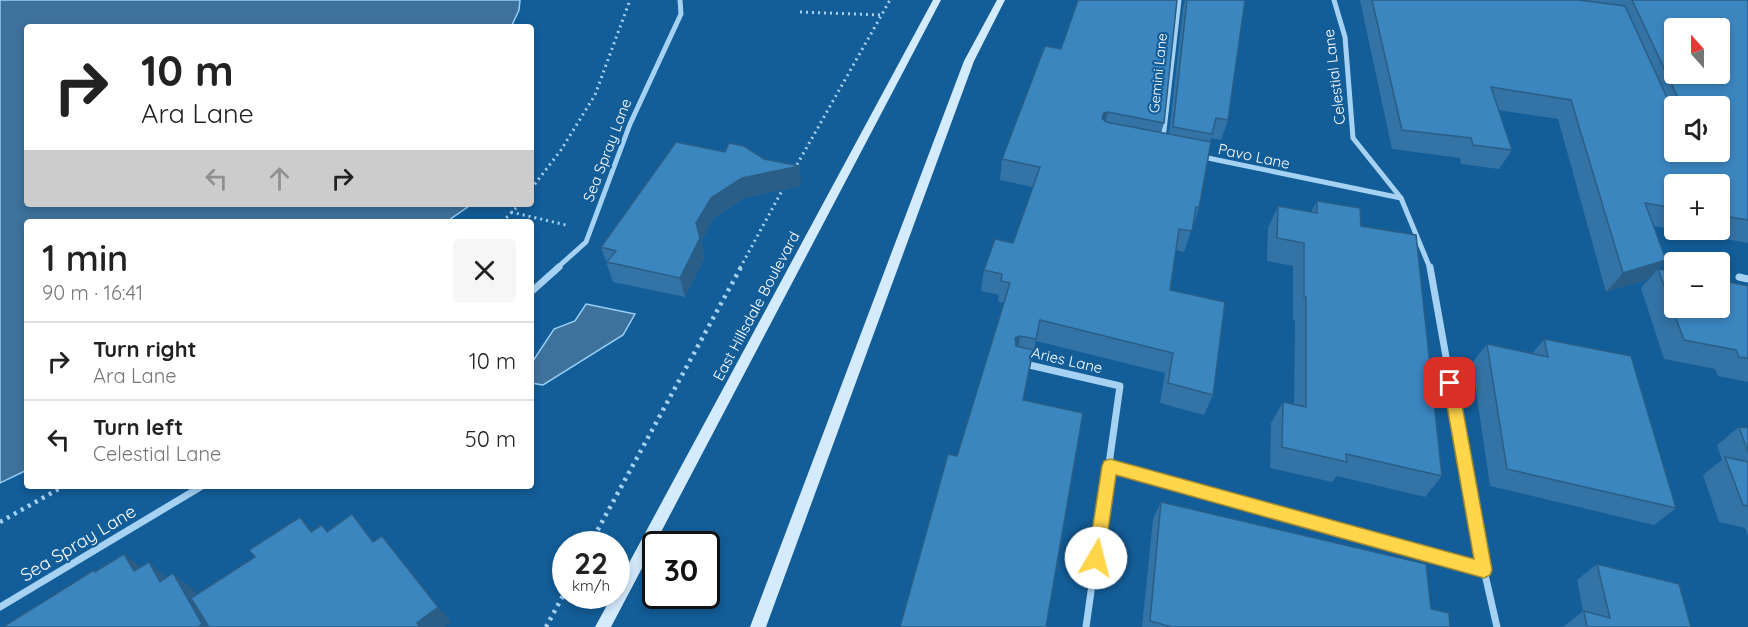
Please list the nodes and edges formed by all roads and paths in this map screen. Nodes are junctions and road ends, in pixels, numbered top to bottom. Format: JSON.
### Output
{"nodes":[{"id":1,"x":630,"y":0,"type":"edge"},
{"id":2,"x":680,"y":0,"type":"edge"},
{"id":3,"x":890,"y":0,"type":"edge"},
{"id":4,"x":937,"y":0,"type":"edge"},
{"id":5,"x":1001,"y":0,"type":"edge"},
{"id":6,"x":1179,"y":0,"type":"edge"},
{"id":7,"x":1334,"y":0,"type":"edge"},
{"id":8,"x":800,"y":12,"type":"dead end"},
{"id":9,"x":882,"y":15,"type":"junction"},
{"id":10,"x":1162,"y":149,"type":"edge"},
{"id":11,"x":1196,"y":156,"type":"edge"},
{"id":12,"x":792,"y":173,"type":"edge"},
{"id":13,"x":787,"y":182,"type":"edge"},
{"id":14,"x":534,"y":185,"type":"edge"},
{"id":15,"x":1401,"y":198,"type":"junction"},
{"id":16,"x":517,"y":207,"type":"edge"},
{"id":17,"x":511,"y":212,"type":"junction"},
{"id":18,"x":505,"y":219,"type":"edge"},
{"id":19,"x":543,"y":220,"type":"dead end"},
{"id":20,"x":1739,"y":277,"type":"dead end"},
{"id":21,"x":1748,"y":279,"type":"edge"},
{"id":22,"x":534,"y":289,"type":"edge"},
{"id":23,"x":1016,"y":362,"type":"edge"},
{"id":24,"x":1110,"y":466,"type":"junction"},
{"id":25,"x":59,"y":489,"type":"edge"},
{"id":26,"x":197,"y":489,"type":"edge"},
{"id":27,"x":0,"y":522,"type":"edge"},
{"id":28,"x":597,"y":531,"type":"edge"},
{"id":29,"x":1484,"y":570,"type":"junction"},
{"id":30,"x":0,"y":607,"type":"edge"},
{"id":31,"x":556,"y":609,"type":"edge"},
{"id":32,"x":546,"y":627,"type":"edge"},
{"id":33,"x":603,"y":627,"type":"edge"},
{"id":34,"x":758,"y":627,"type":"edge"},
{"id":35,"x":1086,"y":627,"type":"edge"},
{"id":36,"x":1497,"y":627,"type":"edge"}],
"edges":[{"from":1,"to":14,"type":"path"},
{"from":2,"to":22,"type":"street","name":"Sea Spray Lane"},
{"from":3,"to":9,"type":"path"},
{"from":4,"to":33,"type":"main road","name":"East Hillsdale Boulevard"},
{"from":5,"to":34,"type":"main road"},
{"from":6,"to":10,"type":"street","name":"Gemini Lane"},
{"from":7,"to":15,"type":"street","name":"Celestial Lane"},
{"from":8,"to":9,"type":"path"},
{"from":9,"to":12,"type":"path"},
{"from":11,"to":15,"type":"street","name":"Pavo Lane"},
{"from":13,"to":28,"type":"path"},
{"from":15,"to":29,"type":"street","name":"Celestial Lane"},
{"from":16,"to":17,"type":"path"},
{"from":17,"to":18,"type":"path"},
{"from":17,"to":19,"type":"path"},
{"from":20,"to":21,"type":"street"},
{"from":23,"to":24,"type":"street","name":"Aries Lane"},
{"from":24,"to":29,"type":"street"},
{"from":24,"to":35,"type":"street","name":"Aries Lane"},
{"from":25,"to":27,"type":"path"},
{"from":26,"to":30,"type":"street","name":"Sea Spray Lane"},
{"from":29,"to":36,"type":"street","name":"Celestial Lane"},
{"from":31,"to":32,"type":"path"}]}
